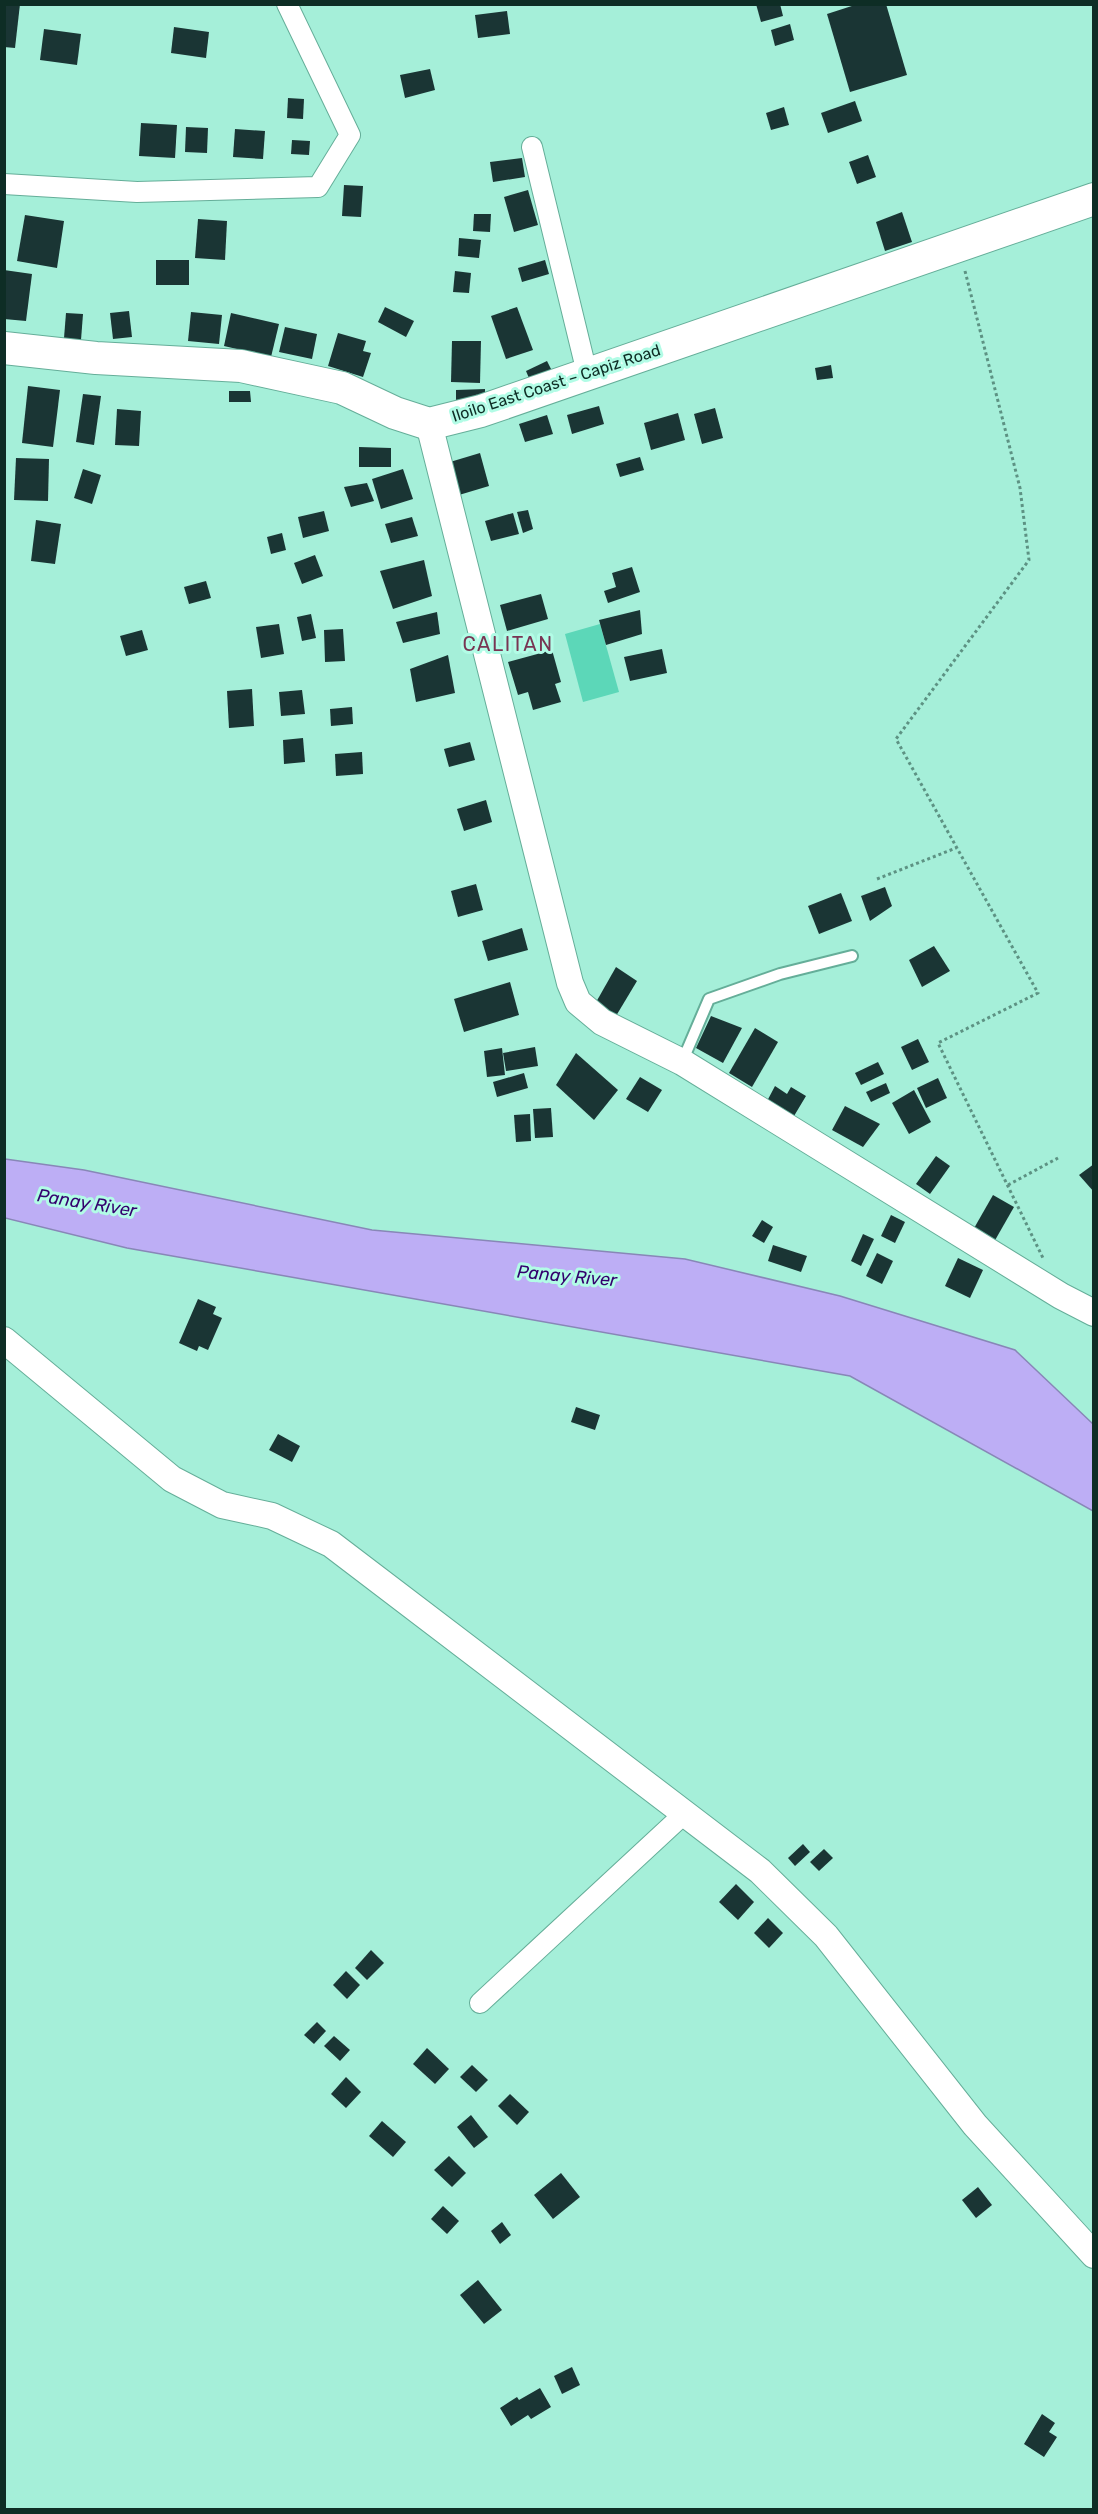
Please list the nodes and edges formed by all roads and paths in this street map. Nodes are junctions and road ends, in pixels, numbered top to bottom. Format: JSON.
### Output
{"nodes":[{"id":1,"x":287,"y":4,"type":"edge"},
{"id":2,"x":532,"y":147,"type":"dead end"},
{"id":3,"x":4,"y":184,"type":"edge"},
{"id":4,"x":1094,"y":199,"type":"edge"},
{"id":5,"x":958,"y":246,"type":"junction"},
{"id":6,"x":4,"y":348,"type":"edge"},
{"id":7,"x":587,"y":373,"type":"junction"},
{"id":8,"x":429,"y":423,"type":"junction"},
{"id":9,"x":956,"y":848,"type":"junction"},
{"id":10,"x":877,"y":879,"type":"dead end"},
{"id":11,"x":852,"y":956,"type":"dead end"},
{"id":12,"x":682,"y":1062,"type":"junction"},
{"id":13,"x":1058,"y":1158,"type":"dead end"},
{"id":14,"x":1008,"y":1185,"type":"junction"},
{"id":15,"x":1061,"y":1296,"type":"junction"},
{"id":16,"x":1094,"y":1313,"type":"edge"},
{"id":17,"x":4,"y":1340,"type":"edge"},
{"id":18,"x":685,"y":1813,"type":"junction"},
{"id":19,"x":480,"y":2003,"type":"dead end"},
{"id":20,"x":1094,"y":2255,"type":"edge"}],
"edges":[{"from":1,"to":3,"type":"street"},
{"from":2,"to":7,"type":"street"},
{"from":4,"to":5,"type":"main road","name":"Iloilo East Coast – Capiz Road"},
{"from":5,"to":7,"type":"main road","name":"Iloilo East Coast – Capiz Road"},
{"from":5,"to":9,"type":"path"},
{"from":6,"to":8,"type":"main road","name":"Iloilo East Coast – Capiz Road"},
{"from":7,"to":8,"type":"main road","name":"Iloilo East Coast – Capiz Road"},
{"from":8,"to":12,"type":"street"},
{"from":9,"to":10,"type":"path"},
{"from":9,"to":14,"type":"path"},
{"from":11,"to":12,"type":"lane"},
{"from":12,"to":15,"type":"street"},
{"from":13,"to":14,"type":"path"},
{"from":14,"to":15,"type":"path"},
{"from":15,"to":16,"type":"street"},
{"from":17,"to":18,"type":"street"},
{"from":18,"to":19,"type":"street"},
{"from":18,"to":20,"type":"street"}]}
